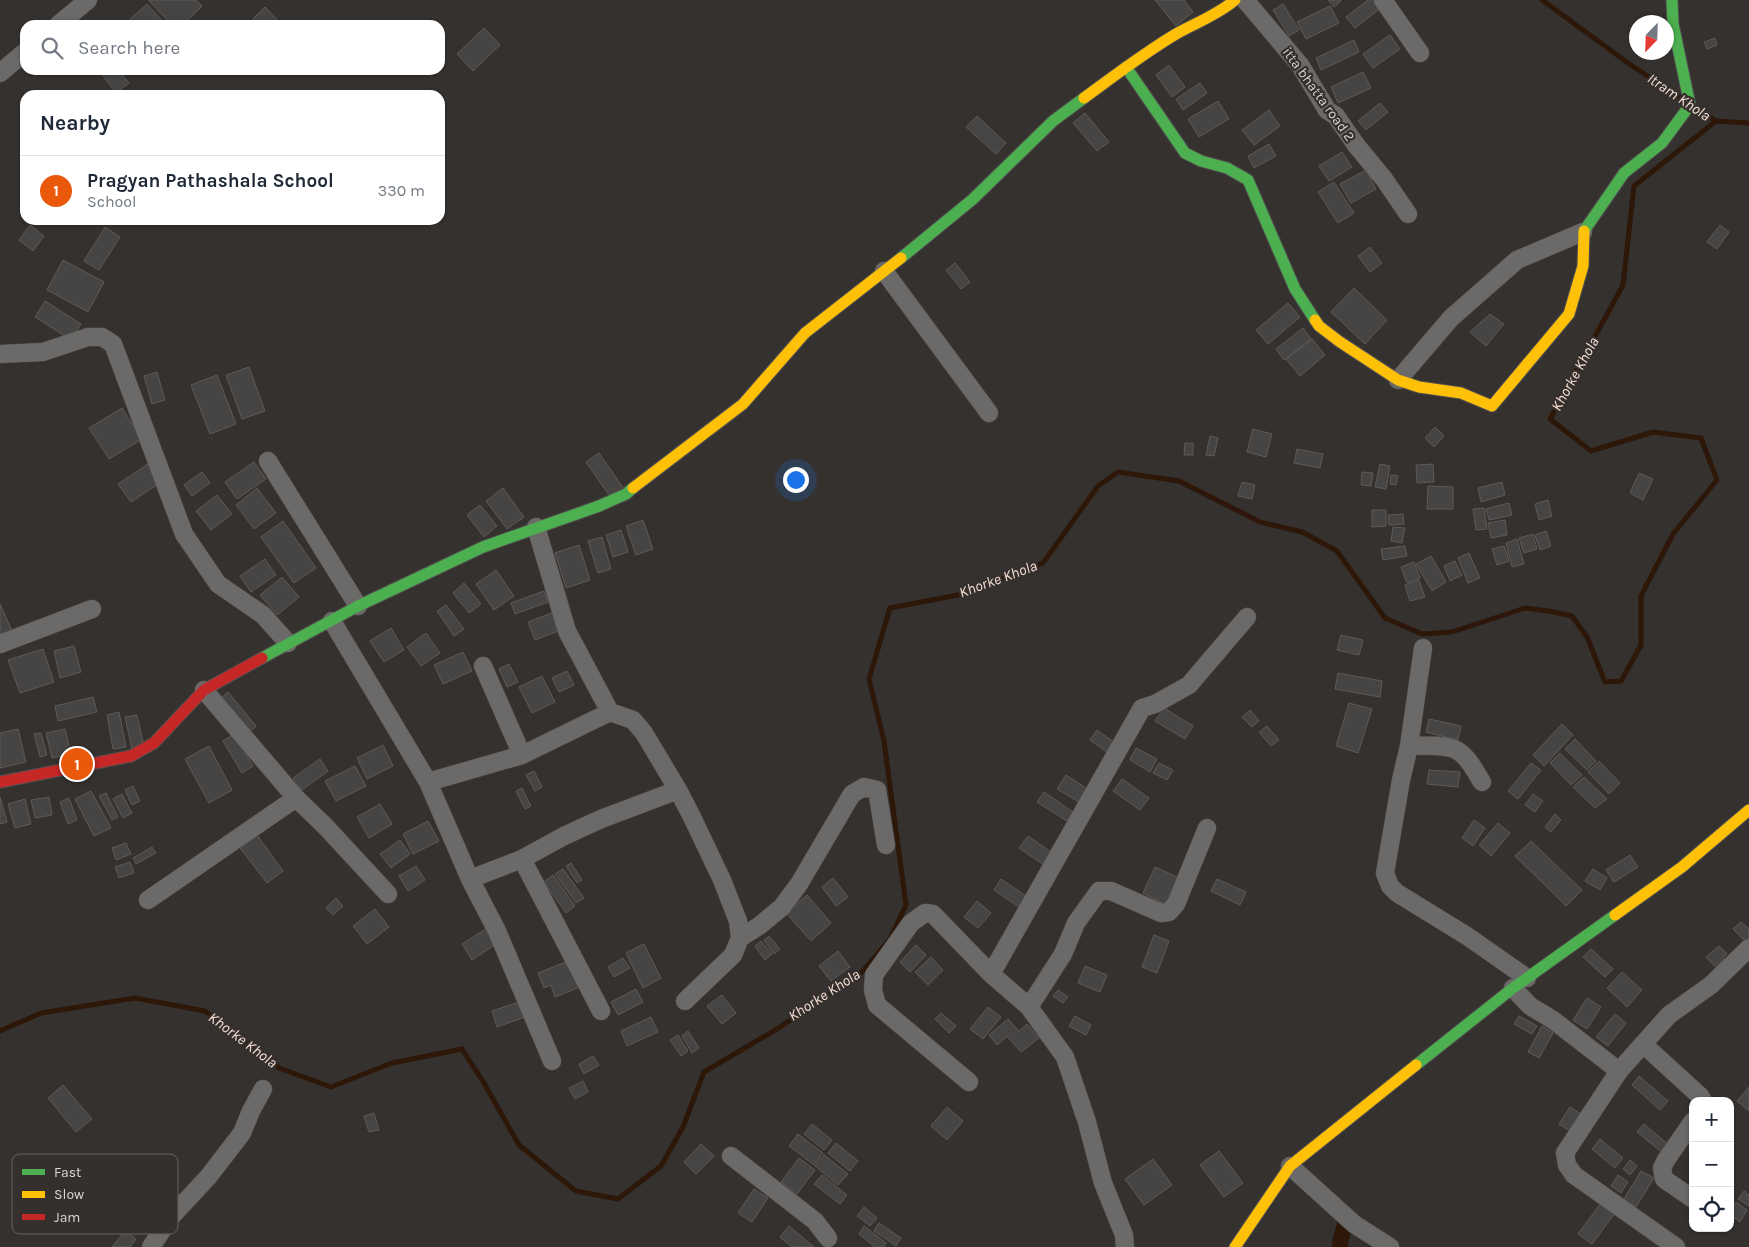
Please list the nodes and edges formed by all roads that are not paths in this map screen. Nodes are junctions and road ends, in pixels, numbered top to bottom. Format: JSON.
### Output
{"nodes":[{"id":1,"x":88,"y":0,"type":"edge"},
{"id":2,"x":1235,"y":0,"type":"edge"},
{"id":3,"x":1245,"y":0,"type":"edge"},
{"id":4,"x":1384,"y":0,"type":"edge"},
{"id":5,"x":1672,"y":0,"type":"edge"},
{"id":6,"x":64,"y":20,"type":"edge"},
{"id":7,"x":1420,"y":53,"type":"dead end"},
{"id":8,"x":20,"y":56,"type":"edge"},
{"id":9,"x":1126,"y":67,"type":"junction"},
{"id":10,"x":0,"y":73,"type":"edge"},
{"id":11,"x":1408,"y":214,"type":"dead end"},
{"id":12,"x":1583,"y":232,"type":"junction"},
{"id":13,"x":884,"y":270,"type":"junction"},
{"id":14,"x":0,"y":354,"type":"edge"},
{"id":15,"x":1398,"y":380,"type":"junction"},
{"id":16,"x":989,"y":413,"type":"dead end"},
{"id":17,"x":268,"y":461,"type":"dead end"},
{"id":18,"x":536,"y":527,"type":"junction"},
{"id":19,"x":358,"y":606,"type":"junction"},
{"id":20,"x":92,"y":610,"type":"dead end"},
{"id":21,"x":1247,"y":617,"type":"dead end"},
{"id":22,"x":332,"y":621,"type":"junction"},
{"id":23,"x":288,"y":643,"type":"junction"},
{"id":24,"x":0,"y":644,"type":"edge"},
{"id":25,"x":1423,"y":648,"type":"dead end"},
{"id":26,"x":483,"y":666,"type":"dead end"},
{"id":27,"x":204,"y":690,"type":"junction"},
{"id":28,"x":610,"y":712,"type":"junction"},
{"id":29,"x":1409,"y":746,"type":"junction"},
{"id":30,"x":522,"y":755,"type":"junction"},
{"id":31,"x":0,"y":782,"type":"edge"},
{"id":32,"x":428,"y":782,"type":"junction"},
{"id":33,"x":1482,"y":782,"type":"dead end"},
{"id":34,"x":678,"y":790,"type":"junction"},
{"id":35,"x":296,"y":798,"type":"junction"},
{"id":36,"x":1749,"y":810,"type":"edge"},
{"id":37,"x":1207,"y":828,"type":"dead end"},
{"id":38,"x":886,"y":845,"type":"dead end"},
{"id":39,"x":522,"y":859,"type":"junction"},
{"id":40,"x":470,"y":879,"type":"junction"},
{"id":41,"x":388,"y":894,"type":"dead end"},
{"id":42,"x":148,"y":900,"type":"dead end"},
{"id":43,"x":740,"y":938,"type":"junction"},
{"id":44,"x":1749,"y":948,"type":"edge"},
{"id":45,"x":991,"y":974,"type":"junction"},
{"id":46,"x":1527,"y":978,"type":"junction"},
{"id":47,"x":1512,"y":988,"type":"junction"},
{"id":48,"x":686,"y":1001,"type":"dead end"},
{"id":49,"x":1029,"y":1007,"type":"junction"},
{"id":50,"x":601,"y":1011,"type":"dead end"},
{"id":51,"x":1643,"y":1044,"type":"junction"},
{"id":52,"x":552,"y":1061,"type":"dead end"},
{"id":53,"x":1619,"y":1071,"type":"junction"},
{"id":54,"x":969,"y":1082,"type":"dead end"},
{"id":55,"x":263,"y":1089,"type":"dead end"},
{"id":56,"x":1701,"y":1097,"type":"edge"},
{"id":57,"x":1689,"y":1127,"type":"edge"},
{"id":58,"x":731,"y":1156,"type":"dead end"},
{"id":59,"x":1290,"y":1166,"type":"junction"},
{"id":60,"x":1689,"y":1196,"type":"edge"},
{"id":61,"x":178,"y":1209,"type":"edge"},
{"id":62,"x":160,"y":1234,"type":"edge"},
{"id":63,"x":831,"y":1244,"type":"edge"},
{"id":64,"x":151,"y":1247,"type":"edge"},
{"id":65,"x":1125,"y":1247,"type":"edge"},
{"id":66,"x":1235,"y":1247,"type":"edge"},
{"id":67,"x":1390,"y":1247,"type":"edge"},
{"id":68,"x":1676,"y":1247,"type":"edge"}],
"edges":[{"from":1,"to":6,"type":"street"},
{"from":2,"to":9,"type":"street"},
{"from":3,"to":11,"type":"street","name":"itta bhatta road 2"},
{"from":4,"to":7,"type":"street"},
{"from":5,"to":12,"type":"street"},
{"from":8,"to":10,"type":"street"},
{"from":9,"to":13,"type":"street"},
{"from":9,"to":15,"type":"street"},
{"from":12,"to":15,"type":"street"},
{"from":12,"to":15,"type":"street"},
{"from":13,"to":16,"type":"street"},
{"from":13,"to":18,"type":"street"},
{"from":14,"to":23,"type":"street"},
{"from":17,"to":19,"type":"street"},
{"from":18,"to":19,"type":"street"},
{"from":18,"to":28,"type":"street"},
{"from":19,"to":22,"type":"street"},
{"from":20,"to":24,"type":"street"},
{"from":21,"to":45,"type":"street"},
{"from":22,"to":23,"type":"street"},
{"from":22,"to":32,"type":"street"},
{"from":23,"to":27,"type":"street"},
{"from":25,"to":29,"type":"street"},
{"from":26,"to":30,"type":"street"},
{"from":27,"to":31,"type":"street"},
{"from":27,"to":35,"type":"street"},
{"from":28,"to":30,"type":"street"},
{"from":28,"to":34,"type":"street"},
{"from":29,"to":33,"type":"street"},
{"from":29,"to":46,"type":"street"},
{"from":30,"to":32,"type":"street"},
{"from":32,"to":40,"type":"street"},
{"from":34,"to":39,"type":"street"},
{"from":34,"to":43,"type":"street"},
{"from":35,"to":41,"type":"street"},
{"from":35,"to":42,"type":"street"},
{"from":36,"to":46,"type":"street"},
{"from":37,"to":49,"type":"street"},
{"from":38,"to":43,"type":"street"},
{"from":39,"to":40,"type":"street"},
{"from":39,"to":50,"type":"street"},
{"from":40,"to":52,"type":"street"},
{"from":43,"to":48,"type":"street"},
{"from":44,"to":51,"type":"street"},
{"from":45,"to":49,"type":"street"},
{"from":45,"to":54,"type":"street"},
{"from":46,"to":47,"type":"street"},
{"from":47,"to":53,"type":"street"},
{"from":47,"to":59,"type":"street"},
{"from":49,"to":65,"type":"street"},
{"from":51,"to":53,"type":"street"},
{"from":51,"to":56,"type":"street"},
{"from":53,"to":68,"type":"street"},
{"from":55,"to":61,"type":"street"},
{"from":57,"to":60,"type":"street"},
{"from":58,"to":63,"type":"street"},
{"from":59,"to":66,"type":"street"},
{"from":59,"to":67,"type":"street"},
{"from":62,"to":64,"type":"street"}]}
